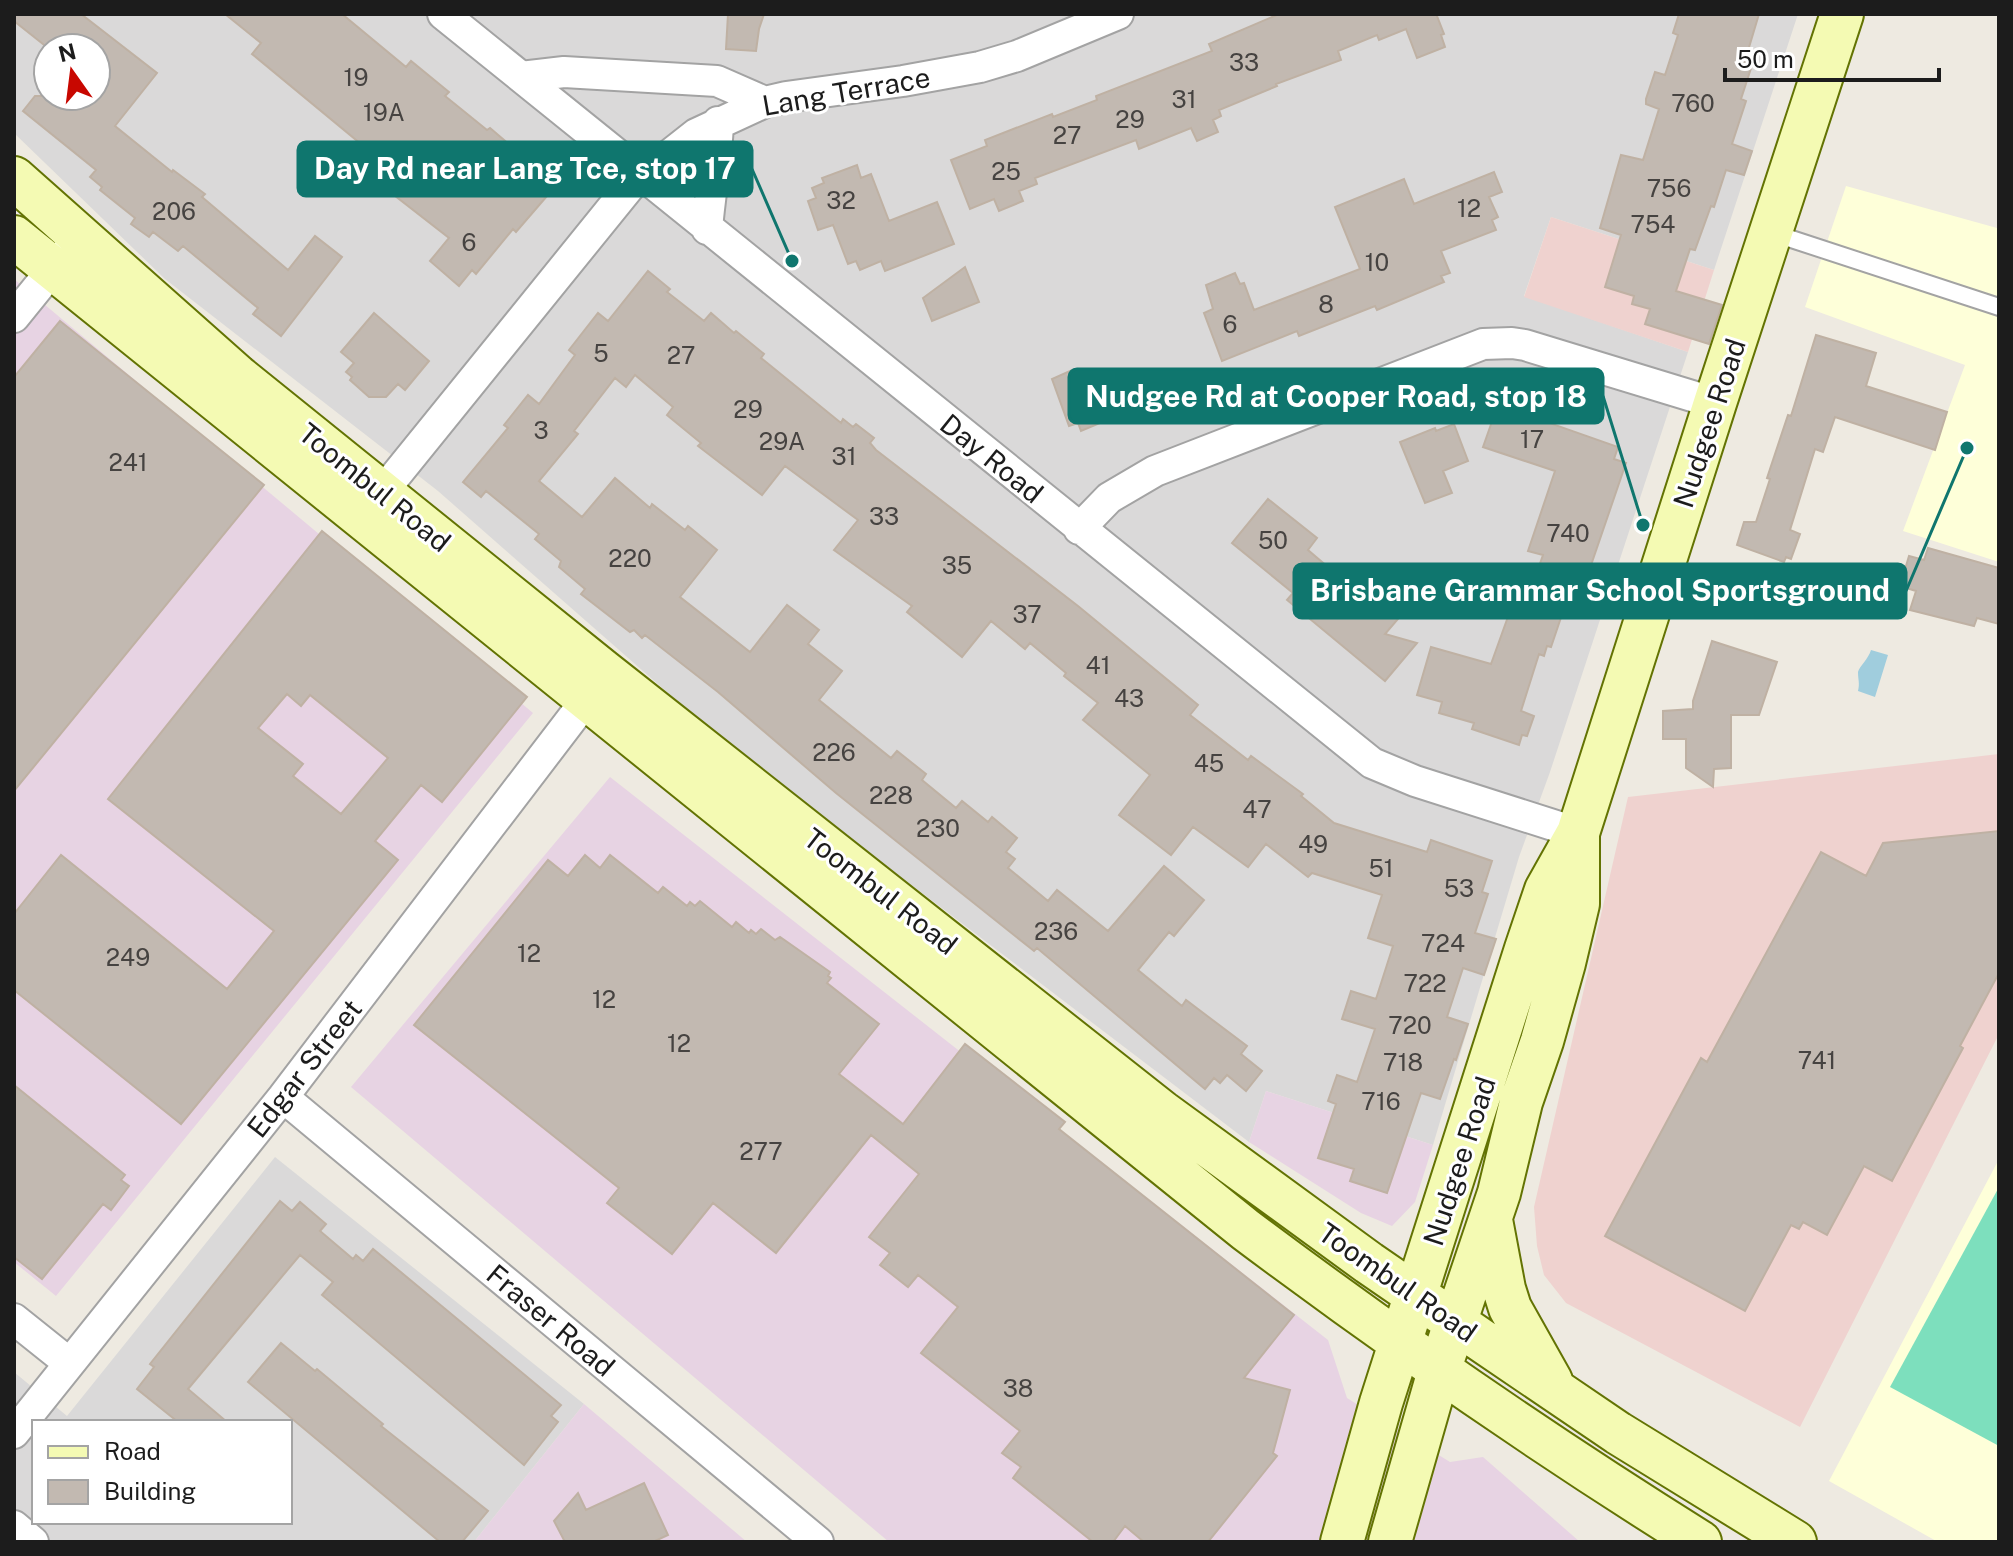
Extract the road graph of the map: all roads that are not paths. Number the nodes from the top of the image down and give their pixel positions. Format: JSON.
{"nodes":[{"id":1,"x":443,"y":14,"type":"edge"},
{"id":2,"x":1118,"y":14,"type":"edge"},
{"id":3,"x":1842,"y":14,"type":"edge"},
{"id":4,"x":521,"y":77,"type":"junction"},
{"id":5,"x":765,"y":102,"type":"junction"},
{"id":6,"x":718,"y":122,"type":"junction"},
{"id":7,"x":642,"y":175,"type":"junction"},
{"id":8,"x":14,"y":178,"type":"edge"},
{"id":9,"x":707,"y":229,"type":"junction"},
{"id":10,"x":1771,"y":232,"type":"junction"},
{"id":11,"x":14,"y":237,"type":"edge"},
{"id":12,"x":80,"y":238,"type":"junction"},
{"id":13,"x":53,"y":269,"type":"junction"},
{"id":14,"x":1999,"y":307,"type":"edge"},
{"id":15,"x":14,"y":317,"type":"edge"},
{"id":16,"x":1715,"y":403,"type":"junction"},
{"id":17,"x":372,"y":505,"type":"junction"},
{"id":18,"x":1079,"y":529,"type":"junction"},
{"id":19,"x":587,"y":699,"type":"junction"},
{"id":20,"x":1578,"y":833,"type":"junction"},
{"id":21,"x":283,"y":1097,"type":"junction"},
{"id":22,"x":1490,"y":1218,"type":"junction"},
{"id":23,"x":1415,"y":1295,"type":"junction"},
{"id":24,"x":14,"y":1319,"type":"edge"},
{"id":25,"x":1455,"y":1321,"type":"junction"},
{"id":26,"x":1399,"y":1344,"type":"junction"},
{"id":27,"x":69,"y":1363,"type":"junction"},
{"id":28,"x":1439,"y":1371,"type":"junction"},
{"id":29,"x":1556,"y":1389,"type":"junction"},
{"id":30,"x":14,"y":1433,"type":"edge"},
{"id":31,"x":14,"y":1526,"type":"edge"},
{"id":32,"x":33,"y":1542,"type":"edge"},
{"id":33,"x":818,"y":1542,"type":"edge"},
{"id":34,"x":1342,"y":1542,"type":"edge"},
{"id":35,"x":1390,"y":1542,"type":"edge"},
{"id":36,"x":1700,"y":1542,"type":"edge"},
{"id":37,"x":1795,"y":1542,"type":"edge"}],
"edges":[{"from":1,"to":4,"type":"street","name":"Day Road"},
{"from":2,"to":5,"type":"street","name":"Lang Terrace"},
{"from":3,"to":10,"type":"main road","name":"Nudgee Road"},
{"from":4,"to":5,"type":"street"},
{"from":4,"to":7,"type":"street","name":"Day Road"},
{"from":5,"to":6,"type":"street","name":"Lang Terrace"},
{"from":6,"to":7,"type":"street","name":"Lang Terrace"},
{"from":6,"to":9,"type":"street"},
{"from":7,"to":9,"type":"street","name":"Day Road"},
{"from":7,"to":17,"type":"street","name":"Lang Terrace"},
{"from":8,"to":12,"type":"main road","name":"Toombul Road"},
{"from":9,"to":18,"type":"street","name":"Day Road"},
{"from":10,"to":14,"type":"lane"},
{"from":10,"to":16,"type":"main road","name":"Nudgee Road"},
{"from":11,"to":13,"type":"main road","name":"Toombul Road"},
{"from":12,"to":13,"type":"street"},
{"from":12,"to":17,"type":"main road","name":"Toombul Road"},
{"from":13,"to":15,"type":"street"},
{"from":13,"to":17,"type":"main road","name":"Toombul Road"},
{"from":16,"to":18,"type":"street"},
{"from":16,"to":20,"type":"main road","name":"Nudgee Road"},
{"from":17,"to":19,"type":"main road","name":"Toombul Road"},
{"from":17,"to":23,"type":"main road","name":"Toombul Road"},
{"from":18,"to":20,"type":"street","name":"Day Road"},
{"from":19,"to":21,"type":"street","name":"Edgar Street"},
{"from":19,"to":26,"type":"main road","name":"Toombul Road"},
{"from":20,"to":22,"type":"main road","name":"Nudgee Road"},
{"from":20,"to":23,"type":"main road","name":"Nudgee Road"},
{"from":21,"to":27,"type":"street","name":"Edgar Street"},
{"from":21,"to":33,"type":"street","name":"Fraser Road"},
{"from":22,"to":25,"type":"main road","name":"Nudgee Road"},
{"from":22,"to":29,"type":"main road"},
{"from":23,"to":25,"type":"main road","name":"Toombul Road"},
{"from":23,"to":26,"type":"main road","name":"Nudgee Road"},
{"from":24,"to":27,"type":"street"},
{"from":25,"to":28,"type":"main road","name":"Nudgee Road"},
{"from":25,"to":29,"type":"main road","name":"Toombul Road"},
{"from":26,"to":28,"type":"main road","name":"Toombul Road"},
{"from":26,"to":34,"type":"main road","name":"Nudgee Road"},
{"from":27,"to":30,"type":"street","name":"Edgar Street"},
{"from":28,"to":35,"type":"main road","name":"Nudgee Road"},
{"from":28,"to":36,"type":"main road","name":"Toombul Road"},
{"from":29,"to":37,"type":"main road","name":"Toombul Road"},
{"from":31,"to":32,"type":"street"}]}
